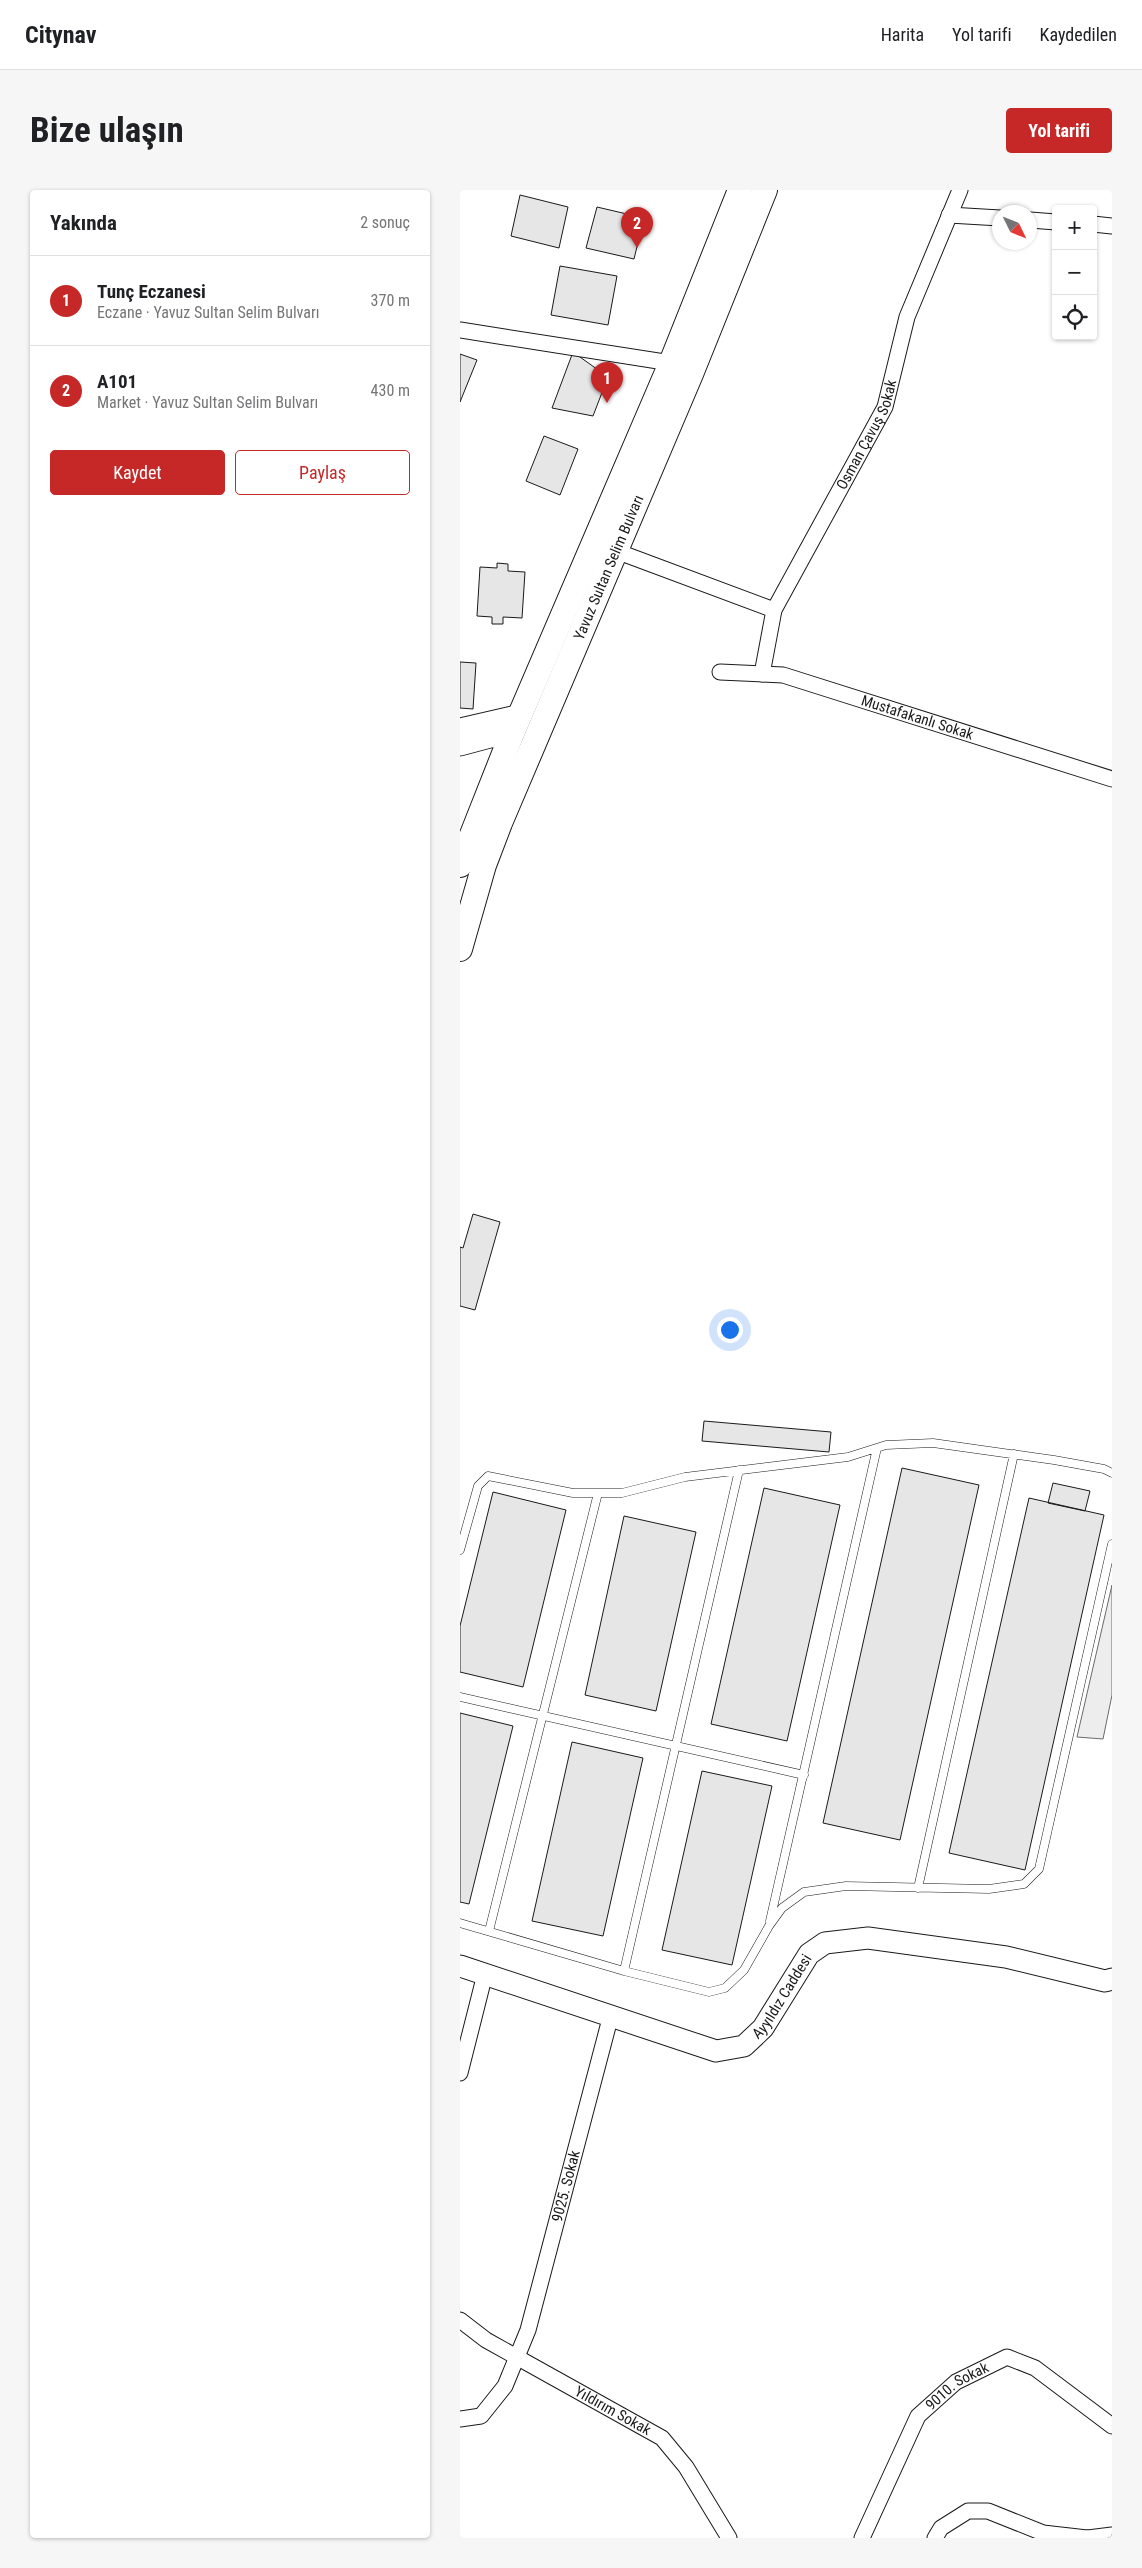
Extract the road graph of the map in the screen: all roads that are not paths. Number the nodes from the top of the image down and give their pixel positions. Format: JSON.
{"nodes":[{"id":1,"x":740,"y":190,"type":"edge"},
{"id":2,"x":765,"y":190,"type":"edge"},
{"id":3,"x":960,"y":190,"type":"edge"},
{"id":4,"x":950,"y":215,"type":"junction"},
{"id":5,"x":992,"y":218,"type":"edge"},
{"id":6,"x":1037,"y":221,"type":"edge"},
{"id":7,"x":1052,"y":222,"type":"edge"},
{"id":8,"x":1097,"y":224,"type":"edge"},
{"id":9,"x":1112,"y":226,"type":"edge"},
{"id":10,"x":460,"y":330,"type":"edge"},
{"id":11,"x":671,"y":363,"type":"junction"},
{"id":12,"x":616,"y":551,"type":"junction"},
{"id":13,"x":774,"y":610,"type":"junction"},
{"id":14,"x":720,"y":672,"type":"dead end"},
{"id":15,"x":762,"y":674,"type":"junction"},
{"id":16,"x":516,"y":726,"type":"junction"},
{"id":17,"x":460,"y":728,"type":"edge"},
{"id":18,"x":460,"y":745,"type":"edge"},
{"id":19,"x":1112,"y":779,"type":"edge"},
{"id":20,"x":460,"y":865,"type":"edge"},
{"id":21,"x":460,"y":949,"type":"edge"},
{"id":22,"x":878,"y":1448,"type":"junction"},
{"id":23,"x":1014,"y":1454,"type":"junction"},
{"id":24,"x":739,"y":1470,"type":"junction"},
{"id":25,"x":1112,"y":1473,"type":"edge"},
{"id":26,"x":598,"y":1493,"type":"junction"},
{"id":27,"x":1112,"y":1544,"type":"edge"},
{"id":28,"x":460,"y":1550,"type":"edge"},
{"id":29,"x":460,"y":1697,"type":"edge"},
{"id":30,"x":542,"y":1715,"type":"junction"},
{"id":31,"x":674,"y":1746,"type":"junction"},
{"id":32,"x":804,"y":1775,"type":"junction"},
{"id":33,"x":918,"y":1888,"type":"junction"},
{"id":34,"x":460,"y":1923,"type":"edge"},
{"id":35,"x":768,"y":1926,"type":"junction"},
{"id":36,"x":489,"y":1931,"type":"junction"},
{"id":37,"x":460,"y":1966,"type":"edge"},
{"id":38,"x":624,"y":1971,"type":"junction"},
{"id":39,"x":485,"y":1974,"type":"junction"},
{"id":40,"x":1112,"y":1979,"type":"edge"},
{"id":41,"x":610,"y":2016,"type":"junction"},
{"id":42,"x":460,"y":2072,"type":"edge"},
{"id":43,"x":460,"y":2320,"type":"edge"},
{"id":44,"x":517,"y":2357,"type":"junction"},
{"id":45,"x":460,"y":2419,"type":"edge"},
{"id":46,"x":1112,"y":2426,"type":"edge"},
{"id":47,"x":1112,"y":2535,"type":"edge"},
{"id":48,"x":729,"y":2538,"type":"edge"},
{"id":49,"x":862,"y":2538,"type":"edge"},
{"id":50,"x":934,"y":2538,"type":"edge"},
{"id":51,"x":1088,"y":2538,"type":"edge"}],
"edges":[{"from":1,"to":11,"type":"main road","name":"Yavuz Sultan Selim Bulvarı"},
{"from":2,"to":12,"type":"main road","name":"Yavuz Sultan Selim Bulvarı"},
{"from":3,"to":4,"type":"street","name":"Osman Çavuş Sokak"},
{"from":4,"to":5,"type":"street"},
{"from":4,"to":13,"type":"street","name":"Osman Çavuş Sokak"},
{"from":6,"to":7,"type":"street"},
{"from":8,"to":9,"type":"street"},
{"from":10,"to":11,"type":"street"},
{"from":11,"to":16,"type":"main road","name":"Yavuz Sultan Selim Bulvarı"},
{"from":12,"to":13,"type":"street"},
{"from":12,"to":21,"type":"main road","name":"Yavuz Sultan Selim Bulvarı"},
{"from":13,"to":15,"type":"street","name":"Osman Çavuş Sokak"},
{"from":14,"to":15,"type":"street","name":"Mustafakanlı Sokak"},
{"from":15,"to":19,"type":"street","name":"Mustafakanlı Sokak"},
{"from":16,"to":17,"type":"street"},
{"from":16,"to":18,"type":"street"},
{"from":16,"to":20,"type":"main road","name":"Yavuz Sultan Selim Bulvarı"},
{"from":22,"to":23,"type":"lane"},
{"from":22,"to":24,"type":"lane"},
{"from":22,"to":32,"type":"lane"},
{"from":23,"to":25,"type":"lane"},
{"from":23,"to":33,"type":"lane"},
{"from":24,"to":26,"type":"lane"},
{"from":24,"to":31,"type":"lane"},
{"from":26,"to":28,"type":"lane"},
{"from":26,"to":30,"type":"lane"},
{"from":27,"to":33,"type":"lane"},
{"from":29,"to":30,"type":"lane"},
{"from":30,"to":31,"type":"lane"},
{"from":30,"to":36,"type":"lane"},
{"from":31,"to":32,"type":"lane"},
{"from":31,"to":38,"type":"lane"},
{"from":32,"to":35,"type":"lane"},
{"from":33,"to":35,"type":"lane"},
{"from":34,"to":36,"type":"lane"},
{"from":35,"to":38,"type":"lane"},
{"from":36,"to":38,"type":"lane"},
{"from":37,"to":39,"type":"street","name":"Ayyıldız Caddesi"},
{"from":39,"to":41,"type":"street","name":"Ayyıldız Caddesi"},
{"from":39,"to":42,"type":"street"},
{"from":40,"to":41,"type":"street","name":"Ayyıldız Caddesi"},
{"from":41,"to":44,"type":"street","name":"9025. Sokak"},
{"from":43,"to":44,"type":"street","name":"Yıldırım Sokak"},
{"from":44,"to":45,"type":"street","name":"9025. Sokak"},
{"from":44,"to":48,"type":"street","name":"Yıldırım Sokak"},
{"from":46,"to":49,"type":"street","name":"9010. Sokak"},
{"from":47,"to":51,"type":"street"},
{"from":50,"to":51,"type":"street"}]}
